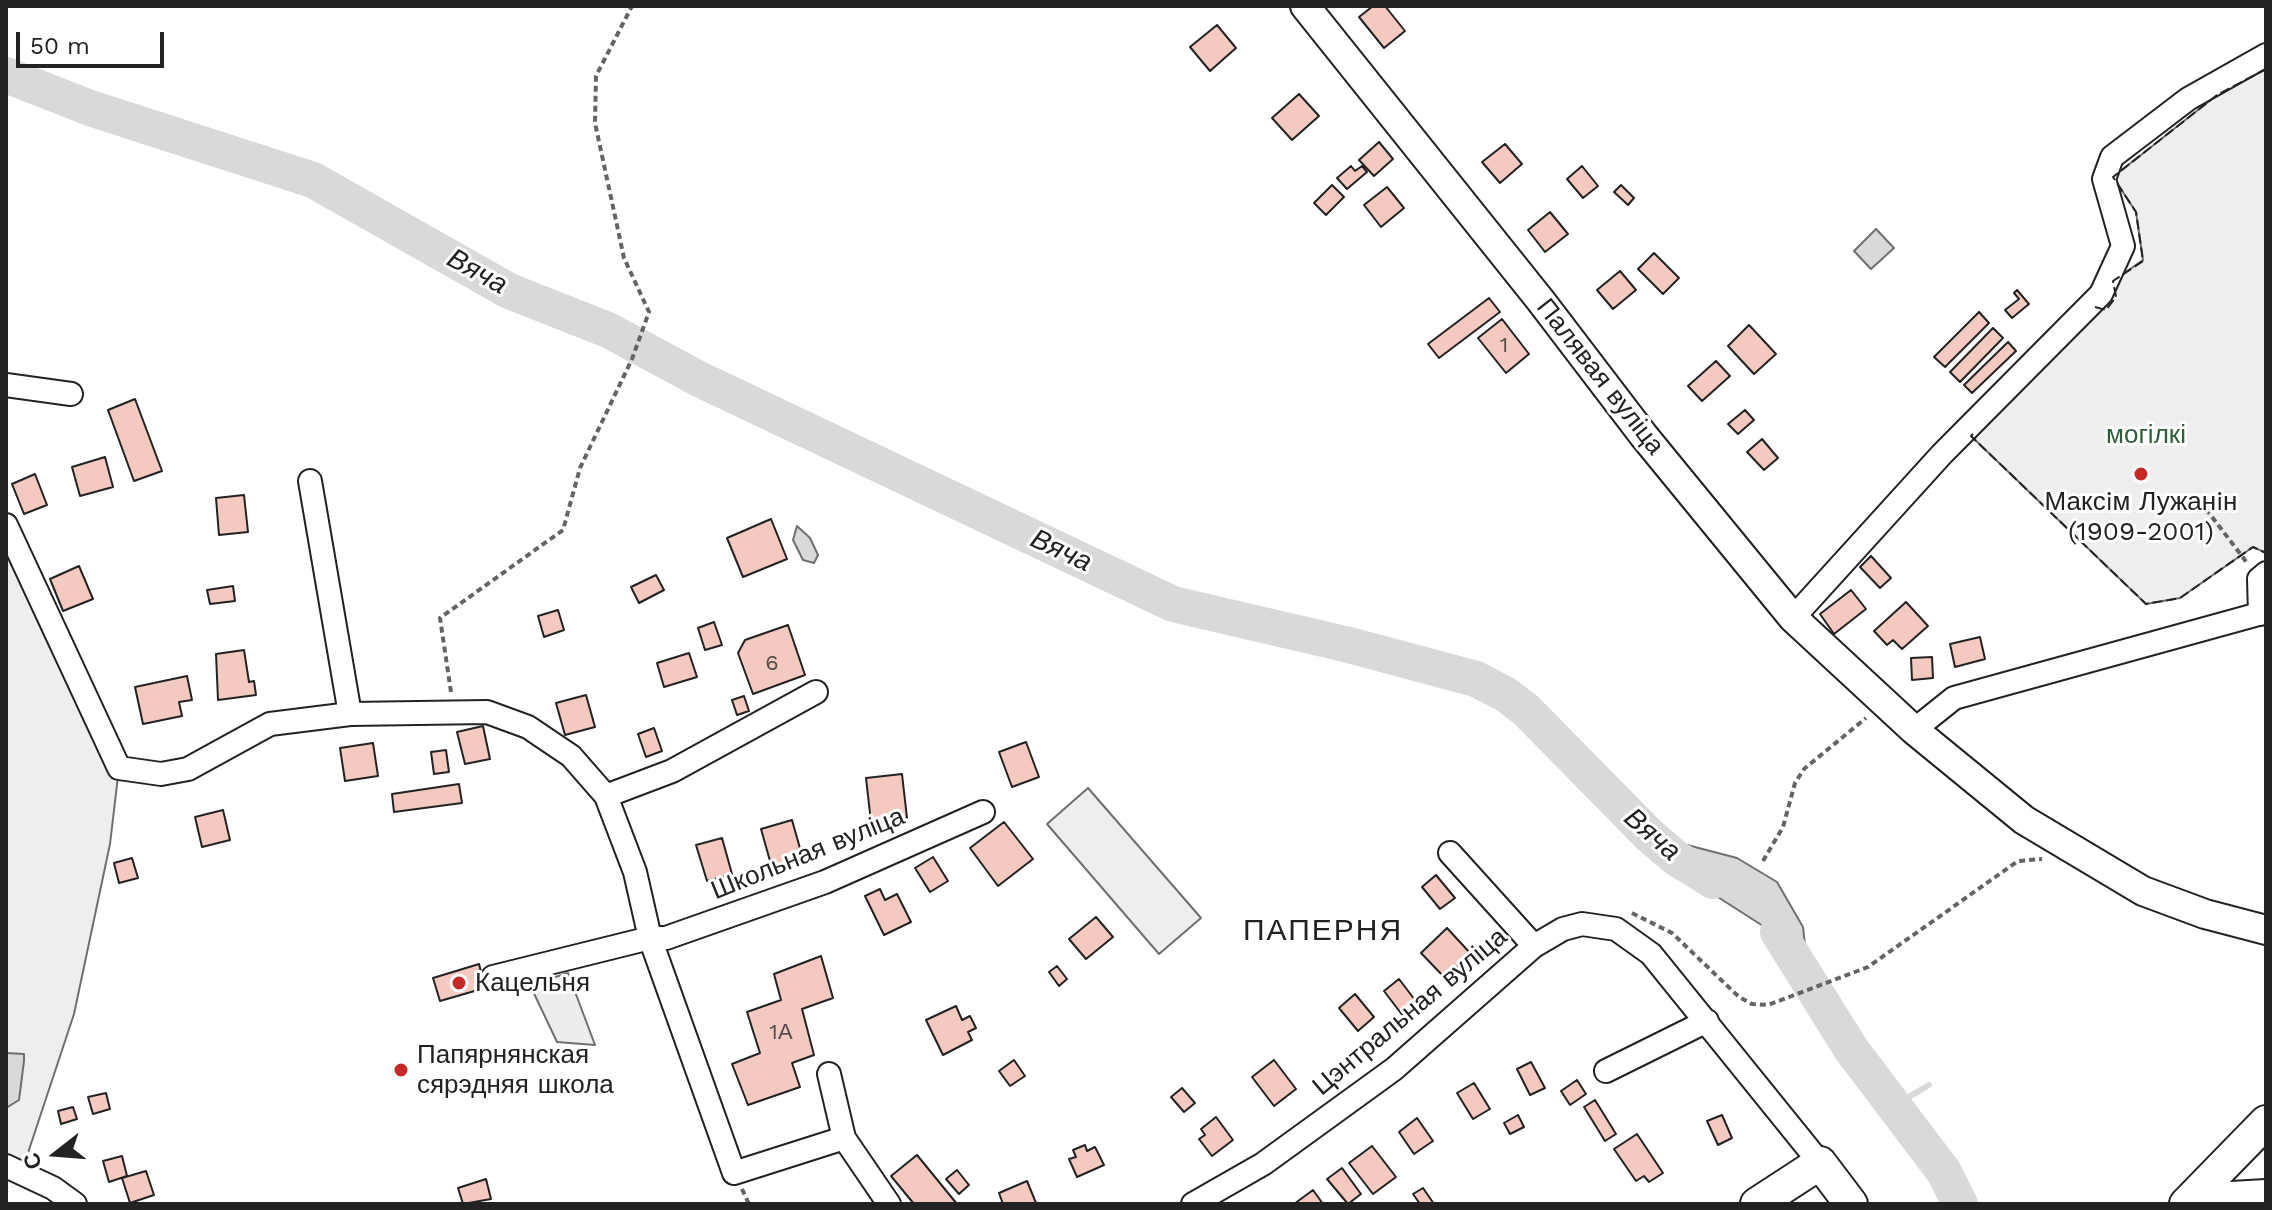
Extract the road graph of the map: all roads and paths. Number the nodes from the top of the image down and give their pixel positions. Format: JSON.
{"nodes":[{"id":1,"x":632,"y":6,"type":"edge"},
{"id":2,"x":1305,"y":6,"type":"edge"},
{"id":3,"x":2266,"y":55,"type":"edge"},
{"id":4,"x":6,"y":385,"type":"edge"},
{"id":5,"x":71,"y":394,"type":"dead end"},
{"id":6,"x":310,"y":481,"type":"dead end"},
{"id":7,"x":2206,"y":509,"type":"dead end"},
{"id":8,"x":6,"y":525,"type":"edge"},
{"id":9,"x":2263,"y":576,"type":"edge"},
{"id":10,"x":2263,"y":613,"type":"edge"},
{"id":11,"x":1793,"y":618,"type":"junction"},
{"id":12,"x":816,"y":692,"type":"dead end"},
{"id":13,"x":1879,"y":696,"type":"junction"},
{"id":14,"x":454,"y":713,"type":"junction"},
{"id":15,"x":350,"y":714,"type":"junction"},
{"id":16,"x":1914,"y":730,"type":"junction"},
{"id":17,"x":606,"y":796,"type":"junction"},
{"id":18,"x":983,"y":812,"type":"dead end"},
{"id":19,"x":1450,"y":853,"type":"dead end"},
{"id":20,"x":1763,"y":861,"type":"dead end"},
{"id":21,"x":2053,"y":861,"type":"dead end"},
{"id":22,"x":2266,"y":930,"type":"edge"},
{"id":23,"x":650,"y":938,"type":"junction"},
{"id":24,"x":1534,"y":946,"type":"junction"},
{"id":25,"x":493,"y":977,"type":"dead end"},
{"id":26,"x":1785,"y":1000,"type":"dead end"},
{"id":27,"x":1707,"y":1021,"type":"junction"},
{"id":28,"x":1606,"y":1071,"type":"dead end"},
{"id":29,"x":829,"y":1074,"type":"dead end"},
{"id":30,"x":2261,"y":1137,"type":"edge"},
{"id":31,"x":844,"y":1138,"type":"junction"},
{"id":32,"x":1820,"y":1163,"type":"junction"},
{"id":33,"x":6,"y":1166,"type":"edge"},
{"id":34,"x":2266,"y":1196,"type":"edge"},
{"id":35,"x":75,"y":1204,"type":"edge"},
{"id":36,"x":889,"y":1204,"type":"edge"},
{"id":37,"x":1193,"y":1204,"type":"edge"},
{"id":38,"x":1757,"y":1204,"type":"edge"},
{"id":39,"x":1791,"y":1204,"type":"edge"},
{"id":40,"x":1851,"y":1204,"type":"edge"},
{"id":41,"x":2186,"y":1204,"type":"edge"},
{"id":42,"x":2204,"y":1204,"type":"edge"}],
"edges":[{"from":1,"to":14,"type":"path"},
{"from":2,"to":11,"type":"main road","name":"Палявая вуліца"},
{"from":3,"to":11,"type":"street"},
{"from":4,"to":5,"type":"street"},
{"from":6,"to":15,"type":"street"},
{"from":7,"to":9,"type":"path"},
{"from":8,"to":15,"type":"street"},
{"from":9,"to":10,"type":"street"},
{"from":10,"to":16,"type":"street"},
{"from":11,"to":13,"type":"main road","name":"Палявая вуліца"},
{"from":12,"to":17,"type":"street"},
{"from":13,"to":16,"type":"main road","name":"Палявая вуліца"},
{"from":13,"to":20,"type":"path"},
{"from":14,"to":15,"type":"street"},
{"from":14,"to":17,"type":"street"},
{"from":16,"to":22,"type":"main road","name":"Палявая вуліца"},
{"from":17,"to":23,"type":"street"},
{"from":18,"to":23,"type":"street","name":"Школьная вуліца"},
{"from":19,"to":24,"type":"street"},
{"from":21,"to":26,"type":"path"},
{"from":23,"to":25,"type":"street","name":"Школьная вуліца"},
{"from":23,"to":31,"type":"street"},
{"from":24,"to":27,"type":"street","name":"Цэнтральная вуліца"},
{"from":24,"to":37,"type":"street","name":"Цэнтральная вуліца"},
{"from":27,"to":28,"type":"street"},
{"from":27,"to":32,"type":"street"},
{"from":29,"to":31,"type":"street"},
{"from":30,"to":41,"type":"highway"},
{"from":31,"to":36,"type":"street"},
{"from":32,"to":38,"type":"highway"},
{"from":32,"to":39,"type":"highway"},
{"from":32,"to":40,"type":"highway"},
{"from":33,"to":35,"type":"street"},
{"from":34,"to":42,"type":"highway"}]}
